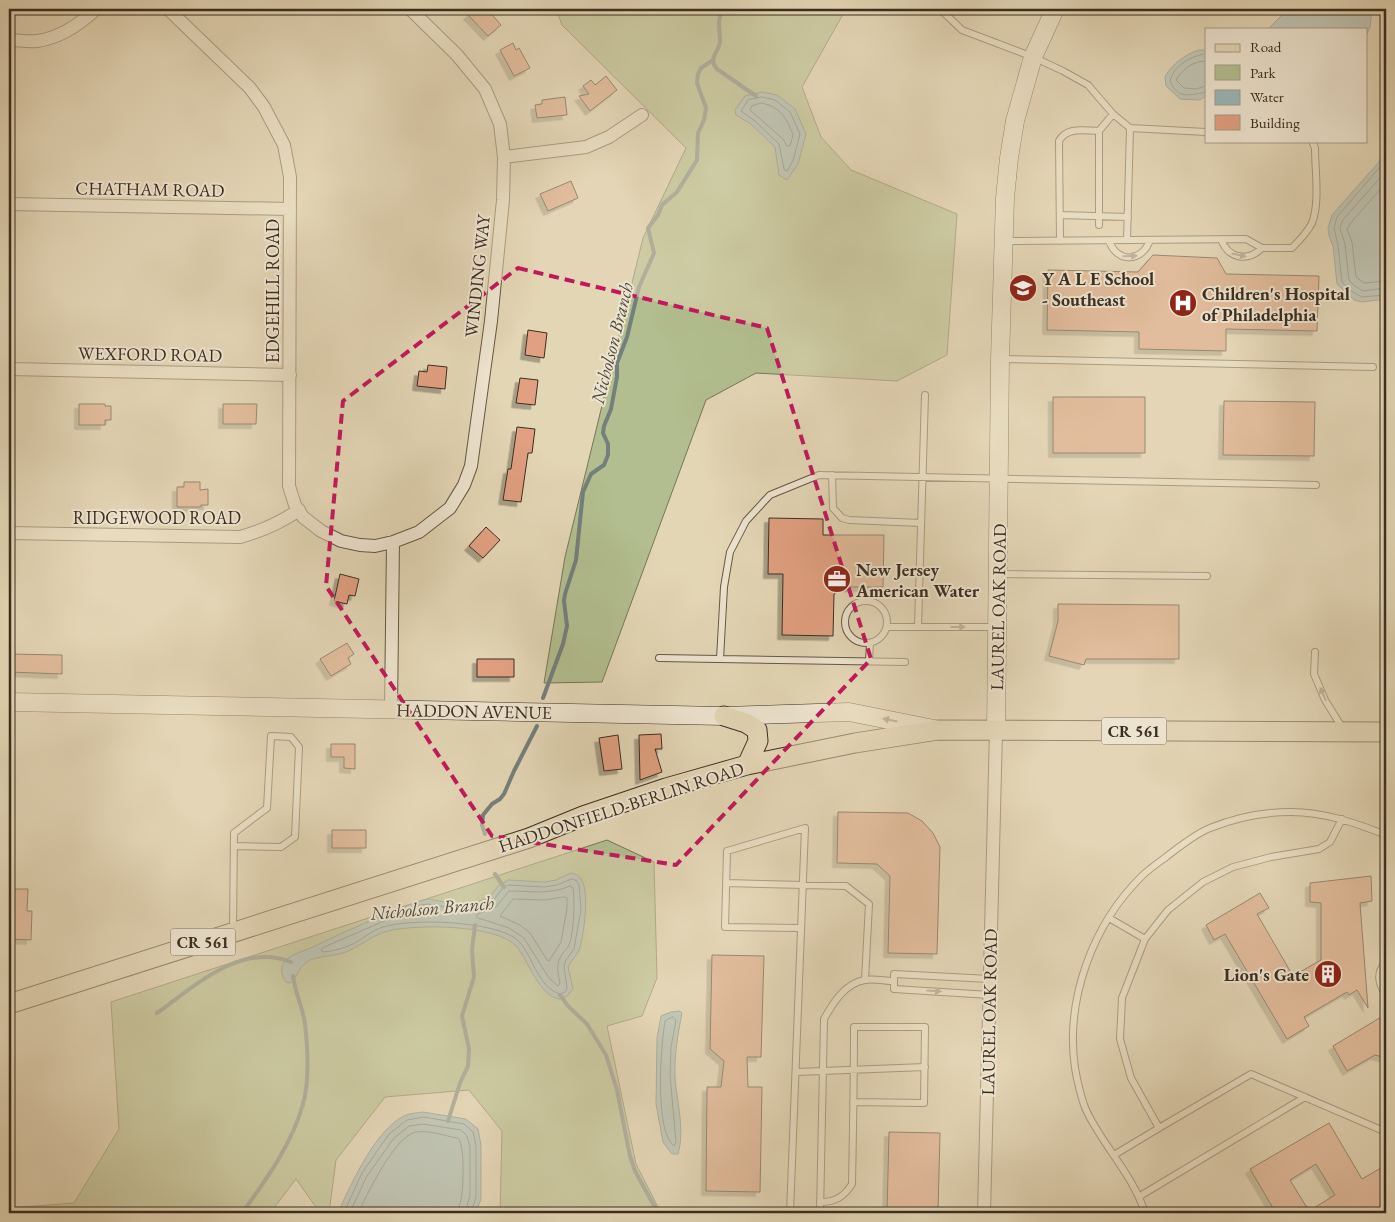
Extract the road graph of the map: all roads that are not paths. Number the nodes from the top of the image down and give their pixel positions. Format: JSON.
{"nodes":[{"id":1,"x":96,"y":9,"type":"edge"},
{"id":2,"x":168,"y":9,"type":"edge"},
{"id":3,"x":410,"y":9,"type":"edge"},
{"id":4,"x":940,"y":9,"type":"edge"},
{"id":5,"x":1055,"y":9,"type":"edge"},
{"id":6,"x":9,"y":40,"type":"edge"},
{"id":7,"x":1033,"y":57,"type":"junction"},
{"id":8,"x":1113,"y":114,"type":"junction"},
{"id":9,"x":642,"y":115,"type":"dead end"},
{"id":10,"x":1130,"y":128,"type":"junction"},
{"id":11,"x":1099,"y":131,"type":"junction"},
{"id":12,"x":1205,"y":132,"type":"edge"},
{"id":13,"x":1312,"y":142,"type":"edge"},
{"id":14,"x":504,"y":158,"type":"junction"},
{"id":15,"x":9,"y":204,"type":"edge"},
{"id":16,"x":290,"y":209,"type":"junction"},
{"id":17,"x":1060,"y":215,"type":"junction"},
{"id":18,"x":1099,"y":216,"type":"junction"},
{"id":19,"x":1128,"y":217,"type":"junction"},
{"id":20,"x":1099,"y":225,"type":"dead end"},
{"id":21,"x":1221,"y":239,"type":"junction"},
{"id":22,"x":1127,"y":240,"type":"junction"},
{"id":23,"x":1150,"y":240,"type":"junction"},
{"id":24,"x":1004,"y":241,"type":"junction"},
{"id":25,"x":1060,"y":241,"type":"junction"},
{"id":26,"x":1109,"y":241,"type":"junction"},
{"id":27,"x":1262,"y":248,"type":"junction"},
{"id":28,"x":1000,"y":359,"type":"junction"},
{"id":29,"x":1373,"y":367,"type":"dead end"},
{"id":30,"x":9,"y":369,"type":"edge"},
{"id":31,"x":290,"y":375,"type":"junction"},
{"id":32,"x":925,"y":395,"type":"dead end"},
{"id":33,"x":832,"y":475,"type":"junction"},
{"id":34,"x":922,"y":477,"type":"junction"},
{"id":35,"x":999,"y":478,"type":"junction"},
{"id":36,"x":1316,"y":485,"type":"dead end"},
{"id":37,"x":299,"y":510,"type":"junction"},
{"id":38,"x":921,"y":523,"type":"junction"},
{"id":39,"x":9,"y":532,"type":"edge"},
{"id":40,"x":393,"y":542,"type":"junction"},
{"id":41,"x":998,"y":574,"type":"junction"},
{"id":42,"x":1207,"y":576,"type":"dead end"},
{"id":43,"x":887,"y":627,"type":"junction"},
{"id":44,"x":918,"y":627,"type":"junction"},
{"id":45,"x":997,"y":627,"type":"junction"},
{"id":46,"x":870,"y":643,"type":"junction"},
{"id":47,"x":1315,"y":652,"type":"dead end"},
{"id":48,"x":659,"y":658,"type":"dead end"},
{"id":49,"x":720,"y":659,"type":"junction"},
{"id":50,"x":869,"y":661,"type":"junction"},
{"id":51,"x":905,"y":662,"type":"dead end"},
{"id":52,"x":9,"y":702,"type":"edge"},
{"id":53,"x":391,"y":709,"type":"junction"},
{"id":54,"x":724,"y":716,"type":"junction"},
{"id":55,"x":938,"y":730,"type":"junction"},
{"id":56,"x":996,"y":730,"type":"junction"},
{"id":57,"x":1345,"y":732,"type":"junction"},
{"id":58,"x":1386,"y":732,"type":"edge"},
{"id":59,"x":747,"y":765,"type":"junction"},
{"id":60,"x":1342,"y":819,"type":"junction"},
{"id":61,"x":1386,"y":835,"type":"edge"},
{"id":62,"x":234,"y":846,"type":"junction"},
{"id":63,"x":726,"y":883,"type":"junction"},
{"id":64,"x":802,"y":885,"type":"junction"},
{"id":65,"x":1109,"y":918,"type":"junction"},
{"id":66,"x":801,"y":928,"type":"junction"},
{"id":67,"x":233,"y":932,"type":"junction"},
{"id":68,"x":1145,"y":939,"type":"junction"},
{"id":69,"x":1386,"y":962,"type":"edge"},
{"id":70,"x":990,"y":979,"type":"junction"},
{"id":71,"x":865,"y":980,"type":"junction"},
{"id":72,"x":893,"y":981,"type":"junction"},
{"id":73,"x":1386,"y":994,"type":"edge"},
{"id":74,"x":990,"y":995,"type":"junction"},
{"id":75,"x":9,"y":1004,"type":"edge"},
{"id":76,"x":924,"y":1067,"type":"junction"},
{"id":77,"x":854,"y":1070,"type":"junction"},
{"id":78,"x":823,"y":1071,"type":"junction"},
{"id":79,"x":796,"y":1072,"type":"junction"},
{"id":80,"x":1305,"y":1097,"type":"junction"},
{"id":81,"x":853,"y":1102,"type":"junction"},
{"id":82,"x":1159,"y":1128,"type":"junction"},
{"id":83,"x":1386,"y":1132,"type":"edge"},
{"id":84,"x":1114,"y":1155,"type":"junction"},
{"id":85,"x":1140,"y":1196,"type":"junction"},
{"id":86,"x":820,"y":1202,"type":"junction"},
{"id":87,"x":790,"y":1213,"type":"edge"},
{"id":88,"x":820,"y":1213,"type":"edge"},
{"id":89,"x":984,"y":1213,"type":"edge"},
{"id":90,"x":1145,"y":1213,"type":"edge"}],
"edges":[{"from":1,"to":6,"type":"street"},
{"from":2,"to":16,"type":"street","name":"EDGEHILL ROAD"},
{"from":3,"to":14,"type":"street","name":"WINDING WAY"},
{"from":4,"to":7,"type":"lane"},
{"from":5,"to":7,"type":"street","name":"LAUREL OAK ROAD"},
{"from":7,"to":8,"type":"lane"},
{"from":7,"to":24,"type":"street","name":"LAUREL OAK ROAD"},
{"from":8,"to":10,"type":"lane"},
{"from":8,"to":11,"type":"lane"},
{"from":9,"to":14,"type":"street"},
{"from":10,"to":12,"type":"lane"},
{"from":10,"to":19,"type":"lane"},
{"from":11,"to":17,"type":"lane"},
{"from":11,"to":18,"type":"lane"},
{"from":13,"to":27,"type":"lane"},
{"from":14,"to":40,"type":"street","name":"WINDING WAY"},
{"from":15,"to":16,"type":"street","name":"CHATHAM ROAD"},
{"from":16,"to":31,"type":"street","name":"EDGEHILL ROAD"},
{"from":17,"to":18,"type":"lane"},
{"from":17,"to":25,"type":"lane"},
{"from":18,"to":19,"type":"lane"},
{"from":18,"to":20,"type":"lane"},
{"from":19,"to":22,"type":"lane"},
{"from":21,"to":23,"type":"lane"},
{"from":21,"to":27,"type":"lane"},
{"from":21,"to":27,"type":"lane","one_way":true},
{"from":22,"to":23,"type":"lane"},
{"from":22,"to":26,"type":"lane"},
{"from":26,"to":23,"type":"lane","one_way":true},
{"from":24,"to":25,"type":"lane"},
{"from":24,"to":28,"type":"street","name":"LAUREL OAK ROAD"},
{"from":25,"to":26,"type":"lane"},
{"from":28,"to":29,"type":"lane"},
{"from":28,"to":35,"type":"street","name":"LAUREL OAK ROAD"},
{"from":30,"to":31,"type":"street","name":"WEXFORD ROAD"},
{"from":31,"to":37,"type":"street","name":"EDGEHILL ROAD"},
{"from":32,"to":34,"type":"lane"},
{"from":33,"to":34,"type":"lane"},
{"from":33,"to":38,"type":"lane"},
{"from":33,"to":49,"type":"lane"},
{"from":34,"to":35,"type":"lane"},
{"from":34,"to":38,"type":"lane"},
{"from":35,"to":36,"type":"lane"},
{"from":35,"to":41,"type":"street","name":"LAUREL OAK ROAD"},
{"from":37,"to":39,"type":"street","name":"RIDGEWOOD ROAD"},
{"from":37,"to":40,"type":"street","name":"EDGEHILL ROAD"},
{"from":38,"to":44,"type":"lane"},
{"from":40,"to":53,"type":"street"},
{"from":41,"to":42,"type":"lane"},
{"from":41,"to":45,"type":"street","name":"LAUREL OAK ROAD"},
{"from":43,"to":44,"type":"lane"},
{"from":43,"to":46,"type":"lane"},
{"from":43,"to":46,"type":"lane"},
{"from":44,"to":45,"type":"lane","one_way":true},
{"from":45,"to":56,"type":"street","name":"LAUREL OAK ROAD"},
{"from":46,"to":50,"type":"lane"},
{"from":57,"to":47,"type":"lane","one_way":true},
{"from":48,"to":49,"type":"lane"},
{"from":49,"to":50,"type":"lane"},
{"from":50,"to":51,"type":"lane"},
{"from":52,"to":53,"type":"street","name":"HADDON AVENUE"},
{"from":53,"to":54,"type":"street","name":"HADDON AVENUE"},
{"from":55,"to":54,"type":"street","name":"HADDON AVENUE","one_way":true},
{"from":54,"to":59,"type":"main road"},
{"from":55,"to":56,"type":"main road","name":"HADDONFIELD-BERLIN ROAD","number":"CR 561"},
{"from":55,"to":59,"type":"main road","name":"HADDONFIELD-BERLIN ROAD","number":"CR 561"},
{"from":56,"to":57,"type":"main road","name":"HADDONFIELD-BERLIN ROAD","number":"CR 561"},
{"from":56,"to":70,"type":"street","name":"LAUREL OAK ROAD"},
{"from":57,"to":58,"type":"main road","name":"HADDONFIELD-BERLIN ROAD","number":"CR 561"},
{"from":59,"to":67,"type":"main road","name":"HADDONFIELD-BERLIN ROAD","number":"CR 561"},
{"from":60,"to":61,"type":"lane"},
{"from":60,"to":65,"type":"lane"},
{"from":60,"to":68,"type":"lane"},
{"from":62,"to":62,"type":"lane"},
{"from":62,"to":67,"type":"lane"},
{"from":63,"to":64,"type":"lane"},
{"from":63,"to":64,"type":"lane"},
{"from":63,"to":66,"type":"lane"},
{"from":64,"to":66,"type":"lane"},
{"from":64,"to":71,"type":"lane"},
{"from":65,"to":68,"type":"lane"},
{"from":65,"to":84,"type":"lane"},
{"from":66,"to":79,"type":"lane"},
{"from":67,"to":75,"type":"main road","number":"CR 561"},
{"from":68,"to":82,"type":"lane"},
{"from":69,"to":73,"type":"lane"},
{"from":70,"to":72,"type":"lane"},
{"from":70,"to":74,"type":"street","name":"LAUREL OAK ROAD"},
{"from":71,"to":72,"type":"lane"},
{"from":71,"to":78,"type":"lane"},
{"from":72,"to":74,"type":"lane","one_way":true},
{"from":74,"to":89,"type":"street","name":"LAUREL OAK ROAD"},
{"from":76,"to":77,"type":"lane"},
{"from":76,"to":77,"type":"lane"},
{"from":76,"to":81,"type":"lane"},
{"from":77,"to":78,"type":"lane"},
{"from":77,"to":81,"type":"lane"},
{"from":78,"to":79,"type":"lane"},
{"from":78,"to":86,"type":"lane"},
{"from":79,"to":87,"type":"lane"},
{"from":80,"to":82,"type":"lane"},
{"from":80,"to":83,"type":"lane"},
{"from":80,"to":85,"type":"lane"},
{"from":81,"to":86,"type":"lane"},
{"from":82,"to":84,"type":"lane"},
{"from":84,"to":85,"type":"lane"},
{"from":85,"to":90,"type":"lane"},
{"from":86,"to":88,"type":"lane"}]}
